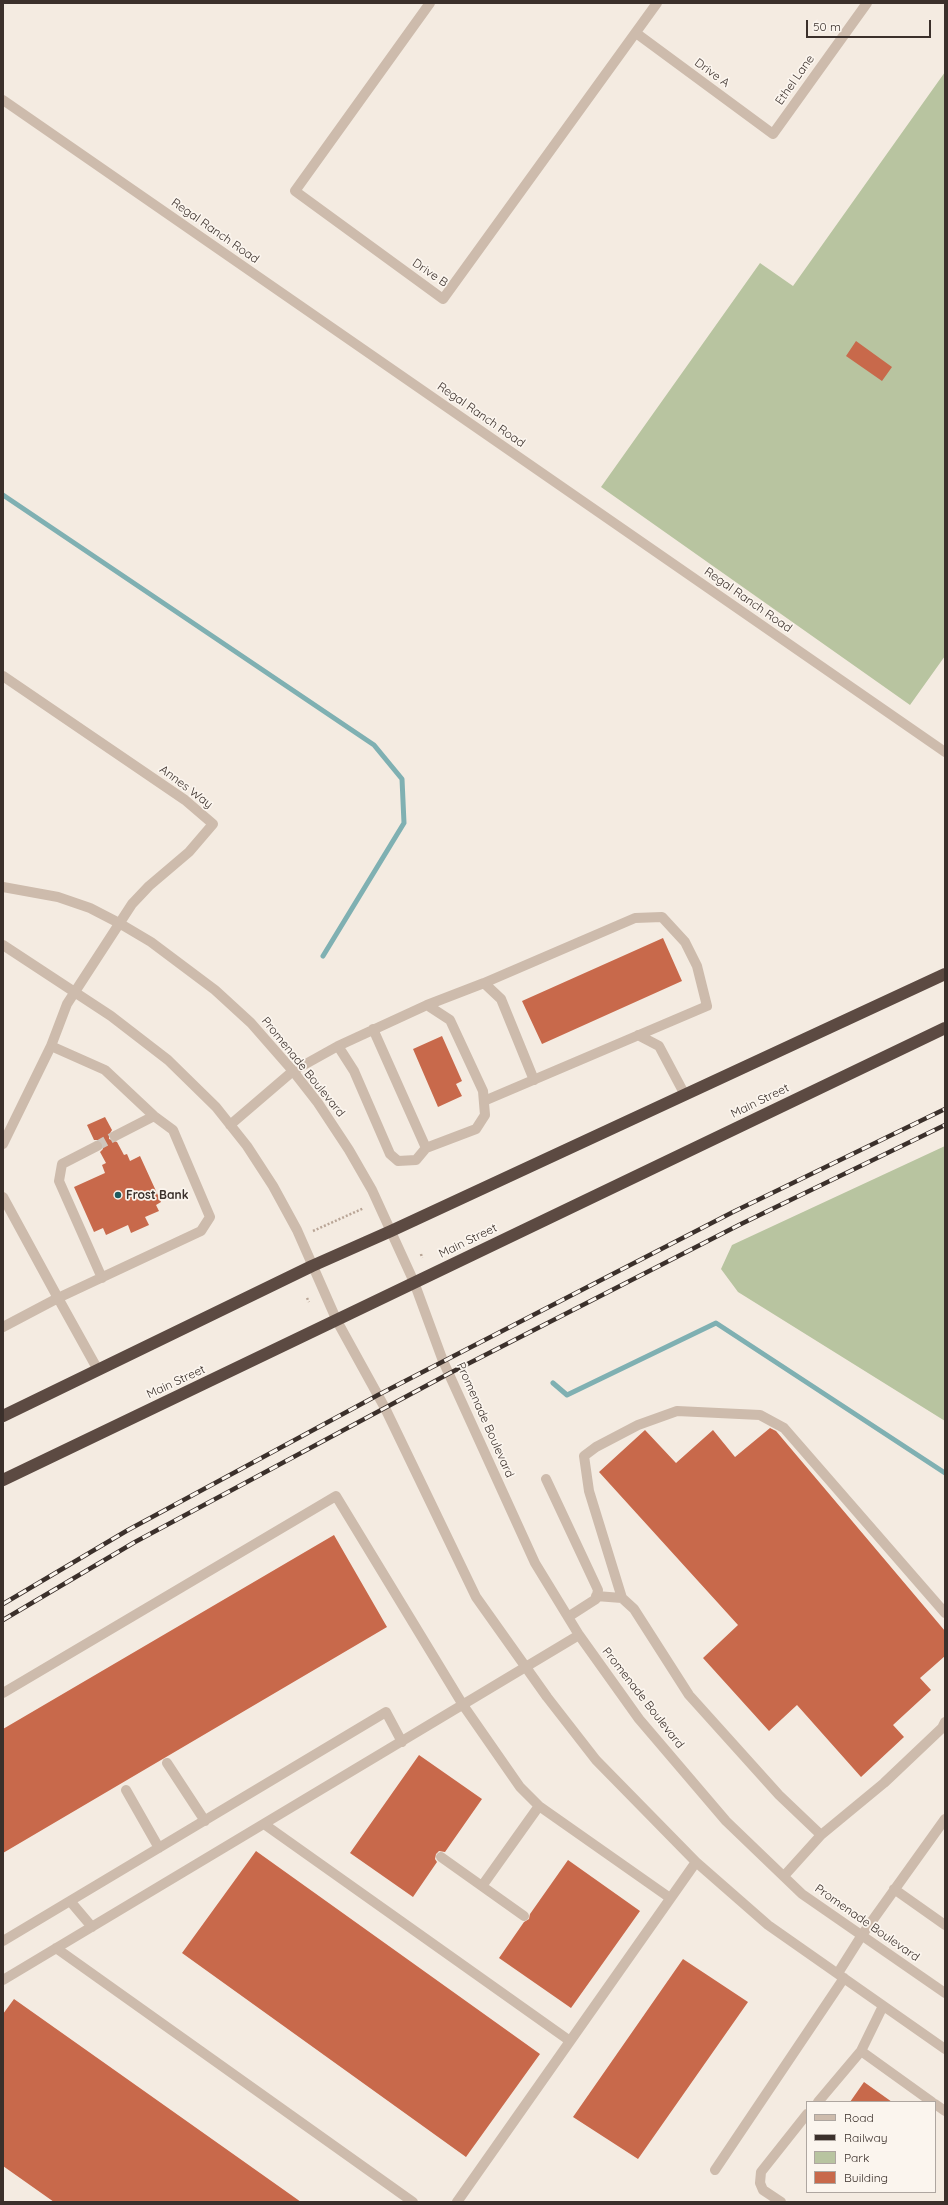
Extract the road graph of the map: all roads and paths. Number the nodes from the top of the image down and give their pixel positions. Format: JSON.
{"nodes":[{"id":1,"x":430,"y":3,"type":"edge"},
{"id":2,"x":657,"y":3,"type":"edge"},
{"id":3,"x":866,"y":3,"type":"edge"},
{"id":4,"x":636,"y":33,"type":"junction"},
{"id":5,"x":3,"y":100,"type":"edge"},
{"id":6,"x":773,"y":134,"type":"joint"},
{"id":7,"x":3,"y":676,"type":"edge"},
{"id":8,"x":945,"y":752,"type":"edge"},
{"id":9,"x":3,"y":887,"type":"edge"},
{"id":10,"x":119,"y":923,"type":"junction"},
{"id":11,"x":3,"y":945,"type":"edge"},
{"id":12,"x":945,"y":974,"type":"edge"},
{"id":13,"x":484,"y":983,"type":"junction"},
{"id":14,"x":76,"y":992,"type":"junction"},
{"id":15,"x":427,"y":1005,"type":"junction"},
{"id":16,"x":945,"y":1028,"type":"edge"},
{"id":17,"x":373,"y":1029,"type":"junction"},
{"id":18,"x":638,"y":1035,"type":"junction"},
{"id":19,"x":51,"y":1046,"type":"junction"},
{"id":20,"x":338,"y":1046,"type":"junction"},
{"id":21,"x":292,"y":1072,"type":"junction"},
{"id":22,"x":534,"y":1080,"type":"junction"},
{"id":23,"x":685,"y":1095,"type":"junction"},
{"id":24,"x":484,"y":1102,"type":"junction"},
{"id":25,"x":154,"y":1116,"type":"junction"},
{"id":26,"x":230,"y":1125,"type":"junction"},
{"id":27,"x":115,"y":1136,"type":"tunnel mouth"},
{"id":28,"x":3,"y":1144,"type":"edge"},
{"id":29,"x":97,"y":1146,"type":"tunnel mouth"},
{"id":30,"x":426,"y":1148,"type":"junction"},
{"id":31,"x":3,"y":1197,"type":"edge"},
{"id":32,"x":364,"y":1208,"type":"dead end"},
{"id":33,"x":313,"y":1231,"type":"dead end"},
{"id":34,"x":391,"y":1231,"type":"junction"},
{"id":35,"x":421,"y":1254,"type":"dead end"},
{"id":36,"x":422,"y":1258,"type":"dead end"},
{"id":37,"x":312,"y":1266,"type":"junction"},
{"id":38,"x":102,"y":1278,"type":"junction"},
{"id":39,"x":414,"y":1282,"type":"junction"},
{"id":40,"x":58,"y":1298,"type":"junction"},
{"id":41,"x":306,"y":1298,"type":"dead end"},
{"id":42,"x":309,"y":1302,"type":"dead end"},
{"id":43,"x":337,"y":1321,"type":"junction"},
{"id":44,"x":3,"y":1328,"type":"edge"},
{"id":45,"x":98,"y":1370,"type":"junction"},
{"id":46,"x":3,"y":1416,"type":"edge"},
{"id":47,"x":546,"y":1479,"type":"dead end"},
{"id":48,"x":3,"y":1480,"type":"edge"},
{"id":49,"x":596,"y":1596,"type":"junction"},
{"id":50,"x":622,"y":1598,"type":"junction"},
{"id":51,"x":945,"y":1613,"type":"edge"},
{"id":52,"x":568,"y":1616,"type":"junction"},
{"id":53,"x":579,"y":1635,"type":"junction"},
{"id":54,"x":526,"y":1668,"type":"junction"},
{"id":55,"x":3,"y":1693,"type":"edge"},
{"id":56,"x":463,"y":1706,"type":"junction"},
{"id":57,"x":945,"y":1722,"type":"edge"},
{"id":58,"x":402,"y":1742,"type":"junction"},
{"id":59,"x":167,"y":1763,"type":"dead end"},
{"id":60,"x":126,"y":1790,"type":"dead end"},
{"id":61,"x":539,"y":1806,"type":"junction"},
{"id":62,"x":945,"y":1819,"type":"edge"},
{"id":63,"x":205,"y":1821,"type":"junction"},
{"id":64,"x":264,"y":1824,"type":"junction"},
{"id":65,"x":821,"y":1835,"type":"junction"},
{"id":66,"x":159,"y":1848,"type":"junction"},
{"id":67,"x":441,"y":1857,"type":"dead end"},
{"id":68,"x":696,"y":1862,"type":"junction"},
{"id":69,"x":784,"y":1876,"type":"junction"},
{"id":70,"x":482,"y":1886,"type":"junction"},
{"id":71,"x":894,"y":1889,"type":"junction"},
{"id":72,"x":670,"y":1898,"type":"junction"},
{"id":73,"x":70,"y":1901,"type":"junction"},
{"id":74,"x":524,"y":1916,"type":"dead end"},
{"id":75,"x":945,"y":1925,"type":"edge"},
{"id":76,"x":92,"y":1927,"type":"junction"},
{"id":77,"x":862,"y":1935,"type":"junction"},
{"id":78,"x":3,"y":1941,"type":"edge"},
{"id":79,"x":56,"y":1948,"type":"junction"},
{"id":80,"x":841,"y":1976,"type":"junction"},
{"id":81,"x":3,"y":1980,"type":"edge"},
{"id":82,"x":945,"y":1993,"type":"edge"},
{"id":83,"x":884,"y":2006,"type":"junction"},
{"id":84,"x":570,"y":2042,"type":"junction"},
{"id":85,"x":945,"y":2049,"type":"edge"},
{"id":86,"x":861,"y":2051,"type":"junction"},
{"id":87,"x":819,"y":2101,"type":"edge"},
{"id":88,"x":931,"y":2101,"type":"edge"},
{"id":89,"x":936,"y":2105,"type":"edge"},
{"id":90,"x":945,"y":2111,"type":"edge"},
{"id":91,"x":806,"y":2115,"type":"edge"},
{"id":92,"x":714,"y":2170,"type":"dead end"},
{"id":93,"x":413,"y":2202,"type":"edge"},
{"id":94,"x":457,"y":2202,"type":"edge"},
{"id":95,"x":781,"y":2202,"type":"edge"}],
"edges":[{"from":1,"to":4,"type":"street","name":"Drive B"},
{"from":2,"to":4,"type":"street","name":"Drive B"},
{"from":3,"to":6,"type":"street","name":"Ethel Lane"},
{"from":4,"to":6,"type":"street","name":"Drive A"},
{"from":5,"to":8,"type":"street","name":"Regal Ranch Road"},
{"from":7,"to":10,"type":"street","name":"Annes Way"},
{"from":9,"to":10,"type":"street","name":"Promenade Boulevard"},
{"from":10,"to":14,"type":"street","name":"Annes Way"},
{"from":10,"to":21,"type":"street","name":"Promenade Boulevard"},
{"from":11,"to":14,"type":"street"},
{"from":12,"to":23,"type":"highway"},
{"from":13,"to":15,"type":"street"},
{"from":13,"to":18,"type":"street"},
{"from":13,"to":22,"type":"street"},
{"from":14,"to":19,"type":"street","name":"Annes Way"},
{"from":14,"to":26,"type":"street"},
{"from":15,"to":17,"type":"street"},
{"from":15,"to":24,"type":"street"},
{"from":16,"to":39,"type":"highway","name":"Main Street"},
{"from":17,"to":20,"type":"street"},
{"from":17,"to":30,"type":"street"},
{"from":18,"to":22,"type":"street"},
{"from":18,"to":23,"type":"street"},
{"from":19,"to":25,"type":"street"},
{"from":19,"to":28,"type":"street","name":"Annes Way"},
{"from":20,"to":21,"type":"street"},
{"from":20,"to":30,"type":"street"},
{"from":21,"to":26,"type":"street"},
{"from":21,"to":34,"type":"street","name":"Promenade Boulevard"},
{"from":22,"to":24,"type":"street"},
{"from":23,"to":34,"type":"highway"},
{"from":24,"to":30,"type":"street"},
{"from":25,"to":27,"type":"street"},
{"from":25,"to":38,"type":"street"},
{"from":26,"to":37,"type":"street"},
{"from":29,"to":38,"type":"street"},
{"from":31,"to":40,"type":"street"},
{"from":32,"to":33,"type":"path"},
{"from":34,"to":37,"type":"highway"},
{"from":34,"to":39,"type":"street","name":"Promenade Boulevard"},
{"from":35,"to":36,"type":"path"},
{"from":37,"to":43,"type":"street"},
{"from":37,"to":45,"type":"highway"},
{"from":38,"to":40,"type":"street"},
{"from":39,"to":43,"type":"highway","name":"Main Street"},
{"from":39,"to":52,"type":"street","name":"Promenade Boulevard"},
{"from":40,"to":44,"type":"street"},
{"from":40,"to":45,"type":"street"},
{"from":41,"to":42,"type":"path"},
{"from":43,"to":48,"type":"highway","name":"Main Street"},
{"from":43,"to":54,"type":"street"},
{"from":45,"to":46,"type":"highway"},
{"from":47,"to":49,"type":"street"},
{"from":49,"to":50,"type":"street"},
{"from":49,"to":52,"type":"street"},
{"from":50,"to":51,"type":"street"},
{"from":50,"to":65,"type":"street"},
{"from":52,"to":53,"type":"street","name":"Promenade Boulevard"},
{"from":53,"to":54,"type":"street"},
{"from":53,"to":69,"type":"street","name":"Promenade Boulevard"},
{"from":54,"to":56,"type":"street"},
{"from":54,"to":68,"type":"street"},
{"from":55,"to":56,"type":"street"},
{"from":56,"to":58,"type":"street"},
{"from":56,"to":61,"type":"street"},
{"from":57,"to":65,"type":"street"},
{"from":58,"to":63,"type":"street"},
{"from":58,"to":64,"type":"street"},
{"from":59,"to":63,"type":"street"},
{"from":60,"to":66,"type":"street"},
{"from":61,"to":70,"type":"street"},
{"from":61,"to":72,"type":"street"},
{"from":62,"to":71,"type":"street"},
{"from":63,"to":66,"type":"street"},
{"from":64,"to":76,"type":"street"},
{"from":64,"to":84,"type":"street"},
{"from":65,"to":69,"type":"street"},
{"from":66,"to":73,"type":"street"},
{"from":67,"to":70,"type":"street"},
{"from":68,"to":72,"type":"street"},
{"from":68,"to":80,"type":"street"},
{"from":69,"to":77,"type":"street","name":"Promenade Boulevard"},
{"from":70,"to":74,"type":"street"},
{"from":71,"to":75,"type":"street"},
{"from":71,"to":77,"type":"street"},
{"from":72,"to":84,"type":"street"},
{"from":73,"to":76,"type":"street"},
{"from":73,"to":78,"type":"street"},
{"from":76,"to":79,"type":"street"},
{"from":77,"to":80,"type":"street"},
{"from":77,"to":82,"type":"street","name":"Promenade Boulevard"},
{"from":79,"to":81,"type":"street"},
{"from":79,"to":93,"type":"street"},
{"from":80,"to":83,"type":"street"},
{"from":80,"to":92,"type":"street"},
{"from":83,"to":85,"type":"street"},
{"from":83,"to":86,"type":"street"},
{"from":84,"to":94,"type":"street"},
{"from":86,"to":87,"type":"street"},
{"from":86,"to":88,"type":"street"},
{"from":89,"to":90,"type":"street"},
{"from":91,"to":95,"type":"street"}]}
